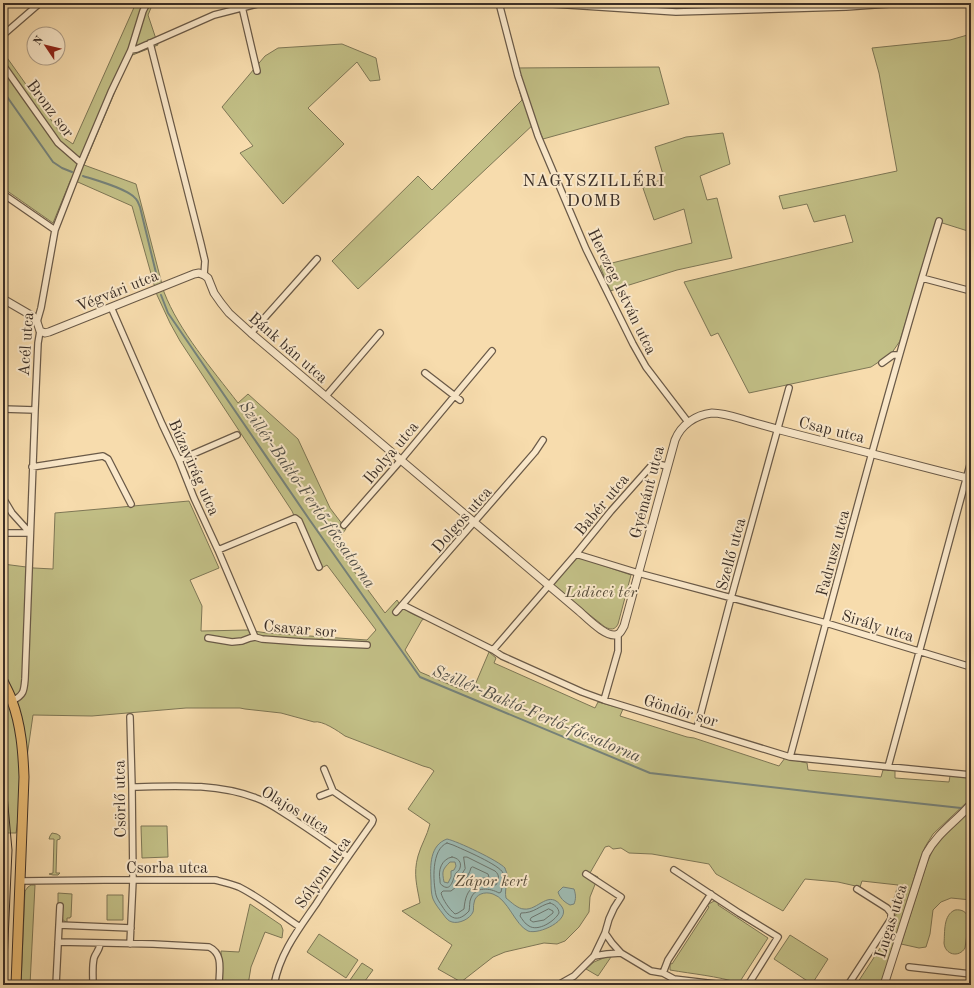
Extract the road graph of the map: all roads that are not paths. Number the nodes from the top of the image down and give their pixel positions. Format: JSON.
{"nodes":[{"id":1,"x":40,"y":3,"type":"edge"},
{"id":2,"x":144,"y":3,"type":"edge"},
{"id":3,"x":147,"y":3,"type":"edge"},
{"id":4,"x":261,"y":3,"type":"edge"},
{"id":5,"x":499,"y":3,"type":"edge"},
{"id":6,"x":538,"y":3,"type":"edge"},
{"id":7,"x":903,"y":3,"type":"edge"},
{"id":8,"x":580,"y":4,"type":"edge"},
{"id":9,"x":761,"y":6,"type":"edge"},
{"id":10,"x":242,"y":7,"type":"junction"},
{"id":11,"x":143,"y":12,"type":"junction"},
{"id":12,"x":3,"y":35,"type":"edge"},
{"id":13,"x":150,"y":43,"type":"junction"},
{"id":14,"x":131,"y":50,"type":"junction"},
{"id":15,"x":3,"y":65,"type":"edge"},
{"id":16,"x":257,"y":71,"type":"dead end"},
{"id":17,"x":81,"y":163,"type":"junction"},
{"id":18,"x":3,"y":194,"type":"edge"},
{"id":19,"x":939,"y":221,"type":"dead end"},
{"id":20,"x":55,"y":230,"type":"junction"},
{"id":21,"x":317,"y":259,"type":"dead end"},
{"id":22,"x":204,"y":275,"type":"junction"},
{"id":23,"x":922,"y":278,"type":"junction"},
{"id":24,"x":971,"y":291,"type":"edge"},
{"id":25,"x":3,"y":299,"type":"edge"},
{"id":26,"x":112,"y":307,"type":"junction"},
{"id":27,"x":37,"y":322,"type":"junction"},
{"id":28,"x":40,"y":331,"type":"junction"},
{"id":29,"x":251,"y":333,"type":"junction"},
{"id":30,"x":380,"y":333,"type":"dead end"},
{"id":31,"x":492,"y":351,"type":"dead end"},
{"id":32,"x":899,"y":355,"type":"junction"},
{"id":33,"x":882,"y":362,"type":"dead end"},
{"id":34,"x":425,"y":373,"type":"dead end"},
{"id":35,"x":789,"y":388,"type":"dead end"},
{"id":36,"x":326,"y":396,"type":"junction"},
{"id":37,"x":454,"y":396,"type":"junction"},
{"id":38,"x":460,"y":400,"type":"dead end"},
{"id":39,"x":3,"y":409,"type":"edge"},
{"id":40,"x":35,"y":410,"type":"junction"},
{"id":41,"x":688,"y":422,"type":"junction"},
{"id":42,"x":778,"y":429,"type":"junction"},
{"id":43,"x":238,"y":434,"type":"dead end"},
{"id":44,"x":543,"y":440,"type":"dead end"},
{"id":45,"x":872,"y":454,"type":"junction"},
{"id":46,"x":179,"y":460,"type":"junction"},
{"id":47,"x":400,"y":460,"type":"junction"},
{"id":48,"x":971,"y":461,"type":"edge"},
{"id":49,"x":667,"y":466,"type":"junction"},
{"id":50,"x":32,"y":467,"type":"junction"},
{"id":51,"x":969,"y":479,"type":"edge"},
{"id":52,"x":3,"y":498,"type":"edge"},
{"id":53,"x":131,"y":504,"type":"dead end"},
{"id":54,"x":474,"y":523,"type":"junction"},
{"id":55,"x":344,"y":525,"type":"dead end"},
{"id":56,"x":3,"y":532,"type":"edge"},
{"id":57,"x":30,"y":533,"type":"junction"},
{"id":58,"x":218,"y":550,"type":"junction"},
{"id":59,"x":576,"y":554,"type":"junction"},
{"id":60,"x":319,"y":567,"type":"dead end"},
{"id":61,"x":638,"y":573,"type":"junction"},
{"id":62,"x":548,"y":585,"type":"junction"},
{"id":63,"x":731,"y":598,"type":"junction"},
{"id":64,"x":403,"y":605,"type":"junction"},
{"id":65,"x":396,"y":612,"type":"dead end"},
{"id":66,"x":826,"y":623,"type":"junction"},
{"id":67,"x":618,"y":635,"type":"junction"},
{"id":68,"x":255,"y":637,"type":"junction"},
{"id":69,"x":208,"y":638,"type":"dead end"},
{"id":70,"x":368,"y":645,"type":"dead end"},
{"id":71,"x":493,"y":650,"type":"junction"},
{"id":72,"x":920,"y":652,"type":"junction"},
{"id":73,"x":971,"y":667,"type":"edge"},
{"id":74,"x":3,"y":681,"type":"edge"},
{"id":75,"x":604,"y":700,"type":"junction"},
{"id":76,"x":12,"y":701,"type":"junction"},
{"id":77,"x":130,"y":717,"type":"dead end"},
{"id":78,"x":697,"y":728,"type":"junction"},
{"id":79,"x":790,"y":757,"type":"junction"},
{"id":80,"x":888,"y":767,"type":"junction"},
{"id":81,"x":324,"y":769,"type":"dead end"},
{"id":82,"x":971,"y":775,"type":"edge"},
{"id":83,"x":132,"y":787,"type":"junction"},
{"id":84,"x":333,"y":791,"type":"junction"},
{"id":85,"x":320,"y":796,"type":"dead end"},
{"id":86,"x":971,"y":804,"type":"edge"},
{"id":87,"x":348,"y":857,"type":"junction"},
{"id":88,"x":674,"y":870,"type":"dead end"},
{"id":89,"x":586,"y":874,"type":"dead end"},
{"id":90,"x":132,"y":880,"type":"junction"},
{"id":91,"x":20,"y":881,"type":"junction"},
{"id":92,"x":857,"y":888,"type":"dead end"},
{"id":93,"x":710,"y":894,"type":"junction"},
{"id":94,"x":60,"y":906,"type":"dead end"},
{"id":95,"x":59,"y":925,"type":"junction"},
{"id":96,"x":300,"y":927,"type":"junction"},
{"id":97,"x":131,"y":928,"type":"junction"},
{"id":98,"x":605,"y":933,"type":"junction"},
{"id":99,"x":58,"y":942,"type":"junction"},
{"id":100,"x":100,"y":943,"type":"junction"},
{"id":101,"x":130,"y":944,"type":"junction"},
{"id":102,"x":621,"y":953,"type":"junction"},
{"id":103,"x":594,"y":956,"type":"junction"},
{"id":104,"x":909,"y":967,"type":"dead end"},
{"id":105,"x":663,"y":973,"type":"junction"},
{"id":106,"x":971,"y":974,"type":"edge"},
{"id":107,"x":16,"y":985,"type":"edge"},
{"id":108,"x":56,"y":985,"type":"edge"},
{"id":109,"x":93,"y":985,"type":"edge"},
{"id":110,"x":218,"y":985,"type":"edge"},
{"id":111,"x":274,"y":985,"type":"edge"},
{"id":112,"x":558,"y":985,"type":"edge"},
{"id":113,"x":724,"y":985,"type":"edge"},
{"id":114,"x":748,"y":985,"type":"edge"},
{"id":115,"x":848,"y":985,"type":"edge"},
{"id":116,"x":884,"y":985,"type":"edge"}],
"edges":[{"from":1,"to":12,"type":"street"},
{"from":2,"to":11,"type":"street"},
{"from":3,"to":11,"type":"street","name":"Acél utca"},
{"from":4,"to":10,"type":"street"},
{"from":5,"to":41,"type":"street","name":"Herczeg István utca"},
{"from":6,"to":8,"type":"street"},
{"from":7,"to":9,"type":"street"},
{"from":8,"to":9,"type":"street"},
{"from":10,"to":13,"type":"street"},
{"from":10,"to":16,"type":"street"},
{"from":11,"to":14,"type":"street","name":"Acél utca"},
{"from":13,"to":14,"type":"street"},
{"from":13,"to":22,"type":"street","name":"Bánk bán utca"},
{"from":14,"to":17,"type":"street","name":"Acél utca"},
{"from":15,"to":17,"type":"street","name":"Bronz sor"},
{"from":17,"to":20,"type":"street","name":"Acél utca"},
{"from":18,"to":20,"type":"street"},
{"from":19,"to":23,"type":"street","name":"Fadrusz utca"},
{"from":20,"to":27,"type":"street","name":"Acél utca"},
{"from":21,"to":29,"type":"street"},
{"from":22,"to":26,"type":"street","name":"Végvári utca"},
{"from":22,"to":29,"type":"street","name":"Bánk bán utca"},
{"from":23,"to":24,"type":"street"},
{"from":23,"to":32,"type":"street","name":"Fadrusz utca"},
{"from":25,"to":27,"type":"street"},
{"from":26,"to":28,"type":"street","name":"Végvári utca"},
{"from":26,"to":46,"type":"street","name":"Búzavirág utca"},
{"from":27,"to":28,"type":"street","name":"Acél utca"},
{"from":28,"to":40,"type":"street","name":"Acél utca"},
{"from":29,"to":36,"type":"street","name":"Bánk bán utca"},
{"from":30,"to":36,"type":"street"},
{"from":31,"to":37,"type":"street","name":"Ibolya utca"},
{"from":32,"to":33,"type":"street"},
{"from":32,"to":45,"type":"street","name":"Fadrusz utca"},
{"from":34,"to":37,"type":"street"},
{"from":35,"to":42,"type":"street","name":"Szellő utca"},
{"from":36,"to":47,"type":"street","name":"Bánk bán utca"},
{"from":37,"to":38,"type":"street"},
{"from":37,"to":47,"type":"street","name":"Ibolya utca"},
{"from":39,"to":40,"type":"street"},
{"from":40,"to":50,"type":"street","name":"Acél utca"},
{"from":41,"to":42,"type":"street","name":"Csap utca"},
{"from":41,"to":49,"type":"street","name":"Gyémánt utca"},
{"from":42,"to":45,"type":"street","name":"Csap utca"},
{"from":42,"to":63,"type":"street","name":"Szellő utca"},
{"from":43,"to":46,"type":"street"},
{"from":44,"to":54,"type":"street","name":"Dolgos utca"},
{"from":45,"to":51,"type":"street","name":"Csap utca"},
{"from":45,"to":66,"type":"street","name":"Fadrusz utca"},
{"from":46,"to":58,"type":"street","name":"Búzavirág utca"},
{"from":47,"to":54,"type":"street","name":"Bánk bán utca"},
{"from":47,"to":55,"type":"street","name":"Ibolya utca"},
{"from":48,"to":51,"type":"street"},
{"from":49,"to":59,"type":"street","name":"Babér utca"},
{"from":49,"to":61,"type":"street","name":"Gyémánt utca"},
{"from":50,"to":53,"type":"street"},
{"from":50,"to":57,"type":"street","name":"Acél utca"},
{"from":51,"to":72,"type":"street"},
{"from":52,"to":57,"type":"street"},
{"from":54,"to":62,"type":"street","name":"Bánk bán utca"},
{"from":54,"to":64,"type":"street","name":"Dolgos utca"},
{"from":56,"to":57,"type":"street"},
{"from":57,"to":76,"type":"street","name":"Acél utca"},
{"from":58,"to":60,"type":"street"},
{"from":58,"to":68,"type":"street","name":"Búzavirág utca"},
{"from":59,"to":61,"type":"street"},
{"from":59,"to":62,"type":"street"},
{"from":61,"to":63,"type":"street","name":"Sirály utca"},
{"from":61,"to":67,"type":"street"},
{"from":62,"to":67,"type":"street"},
{"from":62,"to":71,"type":"street"},
{"from":63,"to":66,"type":"street","name":"Sirály utca"},
{"from":63,"to":78,"type":"street","name":"Szellő utca"},
{"from":64,"to":65,"type":"street","name":"Dolgos utca"},
{"from":64,"to":71,"type":"street","name":"Göndör sor"},
{"from":66,"to":72,"type":"street","name":"Sirály utca"},
{"from":66,"to":79,"type":"street","name":"Fadrusz utca"},
{"from":67,"to":75,"type":"street"},
{"from":68,"to":69,"type":"street","name":"Csavar sor"},
{"from":68,"to":70,"type":"street","name":"Csavar sor"},
{"from":71,"to":75,"type":"street","name":"Göndör sor"},
{"from":72,"to":73,"type":"street","name":"Sirály utca"},
{"from":72,"to":80,"type":"street"},
{"from":74,"to":76,"type":"main road"},
{"from":75,"to":78,"type":"street","name":"Göndör sor"},
{"from":76,"to":91,"type":"main road"},
{"from":77,"to":83,"type":"street","name":"Csörlő utca"},
{"from":78,"to":79,"type":"street","name":"Göndör sor"},
{"from":79,"to":80,"type":"street","name":"Göndör sor"},
{"from":80,"to":82,"type":"street","name":"Göndör sor"},
{"from":81,"to":84,"type":"street"},
{"from":83,"to":87,"type":"street","name":"Olajos utca"},
{"from":83,"to":90,"type":"street","name":"Csörlő utca"},
{"from":84,"to":85,"type":"street"},
{"from":84,"to":87,"type":"street","name":"Sólyom utca"},
{"from":86,"to":116,"type":"street","name":"Lugas utca"},
{"from":87,"to":96,"type":"street","name":"Sólyom utca"},
{"from":88,"to":93,"type":"street"},
{"from":89,"to":98,"type":"street"},
{"from":90,"to":91,"type":"street","name":"Csorba utca"},
{"from":90,"to":96,"type":"street","name":"Csorba utca"},
{"from":90,"to":97,"type":"street","name":"Csörlő utca"},
{"from":91,"to":107,"type":"main road"},
{"from":92,"to":115,"type":"street","name":"Lugas utca"},
{"from":93,"to":105,"type":"street"},
{"from":93,"to":114,"type":"street"},
{"from":94,"to":95,"type":"street"},
{"from":95,"to":97,"type":"street"},
{"from":95,"to":99,"type":"street"},
{"from":96,"to":111,"type":"street","name":"Sólyom utca"},
{"from":97,"to":101,"type":"street","name":"Csörlő utca"},
{"from":98,"to":102,"type":"street"},
{"from":98,"to":103,"type":"street"},
{"from":99,"to":100,"type":"street"},
{"from":99,"to":108,"type":"street"},
{"from":100,"to":101,"type":"street"},
{"from":100,"to":109,"type":"street"},
{"from":101,"to":110,"type":"street"},
{"from":102,"to":103,"type":"street"},
{"from":102,"to":105,"type":"street"},
{"from":103,"to":112,"type":"street"},
{"from":104,"to":106,"type":"street"},
{"from":105,"to":113,"type":"street"}]}
